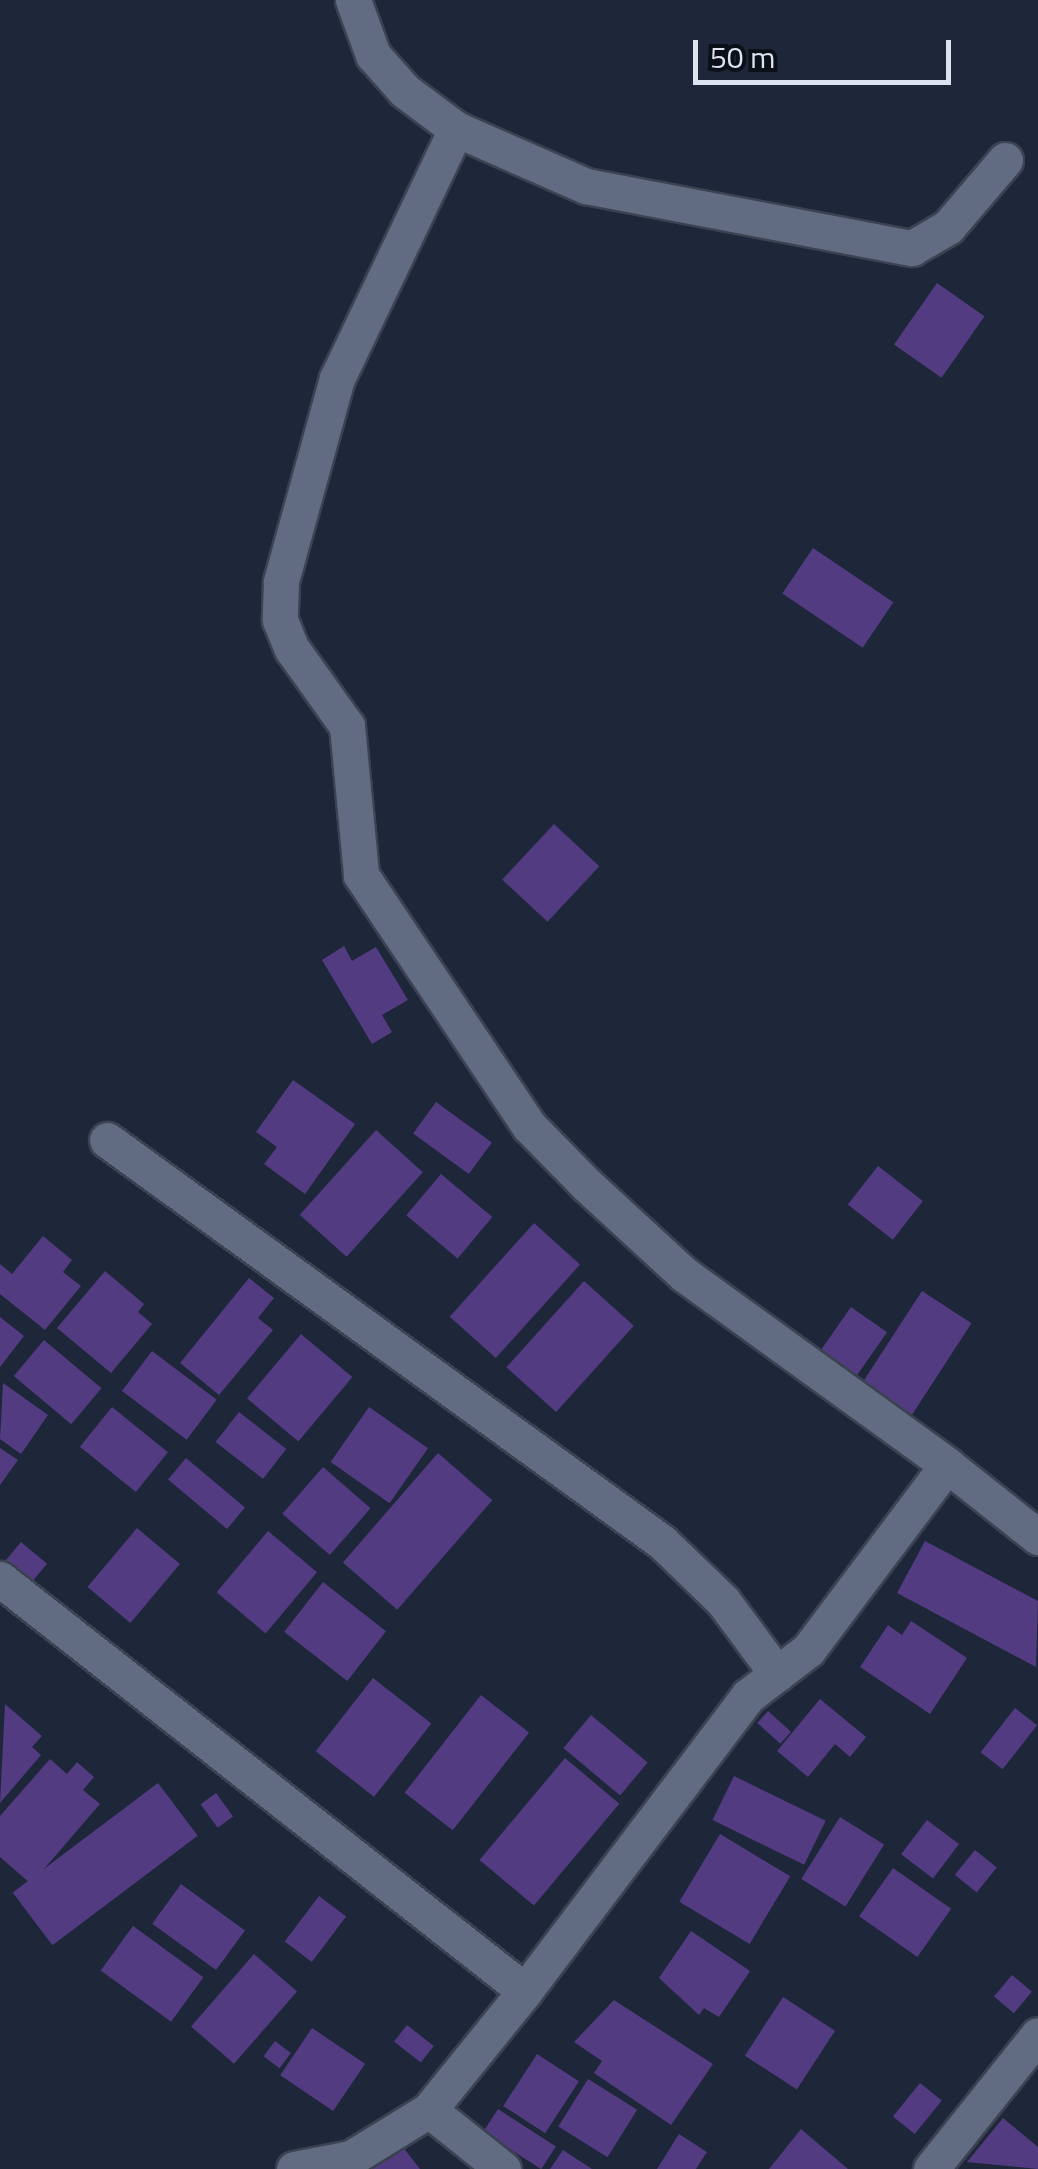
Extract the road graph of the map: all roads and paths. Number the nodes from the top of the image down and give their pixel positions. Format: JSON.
{"nodes":[{"id":1,"x":353,"y":0,"type":"edge"},
{"id":2,"x":456,"y":130,"type":"junction"},
{"id":3,"x":1005,"y":160,"type":"dead end"},
{"id":4,"x":107,"y":1140,"type":"dead end"},
{"id":5,"x":948,"y":1465,"type":"junction"},
{"id":6,"x":1038,"y":1537,"type":"edge"},
{"id":7,"x":0,"y":1580,"type":"edge"},
{"id":8,"x":777,"y":1674,"type":"junction"},
{"id":9,"x":525,"y":1990,"type":"junction"},
{"id":10,"x":1032,"y":2060,"type":"edge"},
{"id":11,"x":429,"y":2110,"type":"junction"},
{"id":12,"x":294,"y":2169,"type":"edge"},
{"id":13,"x":502,"y":2169,"type":"edge"},
{"id":14,"x":931,"y":2169,"type":"edge"}],
"edges":[{"from":1,"to":2,"type":"street"},
{"from":2,"to":3,"type":"street"},
{"from":2,"to":5,"type":"street"},
{"from":4,"to":8,"type":"street"},
{"from":5,"to":6,"type":"street"},
{"from":5,"to":8,"type":"street"},
{"from":7,"to":9,"type":"street"},
{"from":8,"to":9,"type":"street"},
{"from":9,"to":11,"type":"street"},
{"from":10,"to":14,"type":"street"},
{"from":11,"to":12,"type":"street"},
{"from":11,"to":13,"type":"street"}]}
